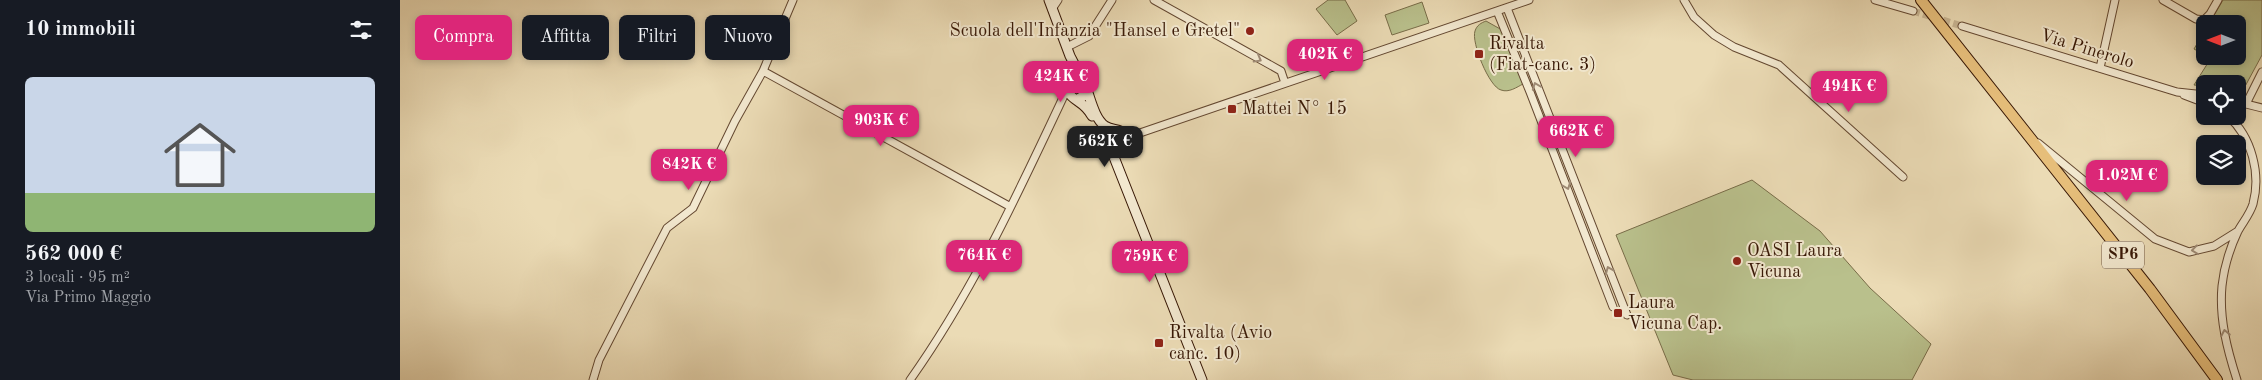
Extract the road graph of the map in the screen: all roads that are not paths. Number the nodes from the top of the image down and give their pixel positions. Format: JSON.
{"nodes":[{"id":1,"x":793,"y":0,"type":"edge"},
{"id":2,"x":1058,"y":0,"type":"edge"},
{"id":3,"x":1112,"y":0,"type":"edge"},
{"id":4,"x":1154,"y":0,"type":"edge"},
{"id":5,"x":1529,"y":0,"type":"edge"},
{"id":6,"x":1684,"y":0,"type":"edge"},
{"id":7,"x":1875,"y":0,"type":"edge"},
{"id":8,"x":1921,"y":0,"type":"edge"},
{"id":9,"x":2115,"y":0,"type":"edge"},
{"id":10,"x":2163,"y":0,"type":"edge"},
{"id":11,"x":2218,"y":0,"type":"edge"},
{"id":12,"x":1050,"y":4,"type":"edge"},
{"id":13,"x":1506,"y":8,"type":"junction"},
{"id":14,"x":1496,"y":11,"type":"junction"},
{"id":15,"x":1913,"y":11,"type":"tunnel mouth"},
{"id":16,"x":1962,"y":26,"type":"tunnel mouth"},
{"id":17,"x":1069,"y":51,"type":"junction"},
{"id":18,"x":2100,"y":68,"type":"junction"},
{"id":19,"x":762,"y":71,"type":"junction"},
{"id":20,"x":2262,"y":72,"type":"edge"},
{"id":21,"x":1285,"y":83,"type":"junction"},
{"id":22,"x":1069,"y":85,"type":"junction"},
{"id":23,"x":1086,"y":87,"type":"junction"},
{"id":24,"x":2177,"y":92,"type":"junction"},
{"id":25,"x":2196,"y":94,"type":"edge"},
{"id":26,"x":1078,"y":99,"type":"junction"},
{"id":27,"x":2196,"y":99,"type":"edge"},
{"id":28,"x":2246,"y":104,"type":"joint"},
{"id":29,"x":1058,"y":108,"type":"junction"},
{"id":30,"x":2262,"y":108,"type":"edge"},
{"id":31,"x":2235,"y":125,"type":"edge"},
{"id":32,"x":1113,"y":129,"type":"junction"},
{"id":33,"x":2026,"y":132,"type":"junction"},
{"id":34,"x":1124,"y":133,"type":"junction"},
{"id":35,"x":1137,"y":134,"type":"junction"},
{"id":36,"x":1104,"y":137,"type":"junction"},
{"id":37,"x":1124,"y":148,"type":"junction"},
{"id":38,"x":1112,"y":152,"type":"junction"},
{"id":39,"x":1120,"y":177,"type":"junction"},
{"id":40,"x":1903,"y":177,"type":"dead end"},
{"id":41,"x":1009,"y":206,"type":"junction"},
{"id":42,"x":2238,"y":231,"type":"junction"},
{"id":43,"x":1613,"y":307,"type":"dead end"},
{"id":44,"x":1627,"y":315,"type":"dead end"},
{"id":45,"x":593,"y":380,"type":"edge"},
{"id":46,"x":910,"y":380,"type":"edge"},
{"id":47,"x":1202,"y":380,"type":"edge"},
{"id":48,"x":2217,"y":380,"type":"edge"},
{"id":49,"x":2237,"y":380,"type":"edge"}],
"edges":[{"from":1,"to":19,"type":"street"},
{"from":2,"to":12,"type":"street"},
{"from":3,"to":17,"type":"street"},
{"from":4,"to":21,"type":"street","one_way":true},
{"from":5,"to":13,"type":"street"},
{"from":6,"to":40,"type":"street"},
{"from":7,"to":15,"type":"street"},
{"from":8,"to":33,"type":"main road","number":"SP6"},
{"from":9,"to":18,"type":"street"},
{"from":10,"to":11,"type":"street"},
{"from":12,"to":17,"type":"main road"},
{"from":13,"to":14,"type":"street"},
{"from":44,"to":13,"type":"street","one_way":true},
{"from":14,"to":21,"type":"street"},
{"from":14,"to":43,"type":"street","one_way":true},
{"from":16,"to":18,"type":"street","name":"Via Pinerolo"},
{"from":17,"to":22,"type":"main road"},
{"from":17,"to":23,"type":"main road"},
{"from":18,"to":24,"type":"street","name":"Via Pinerolo"},
{"from":19,"to":41,"type":"street"},
{"from":19,"to":45,"type":"street"},
{"from":20,"to":28,"type":"street"},
{"from":21,"to":35,"type":"street"},
{"from":22,"to":23,"type":"main road"},
{"from":22,"to":26,"type":"main road"},
{"from":22,"to":29,"type":"street"},
{"from":23,"to":26,"type":"main road"},
{"from":23,"to":32,"type":"main road"},
{"from":24,"to":25,"type":"street","name":"Via Pinerolo"},
{"from":24,"to":27,"type":"street"},
{"from":26,"to":29,"type":"street"},
{"from":26,"to":36,"type":"main road"},
{"from":28,"to":30,"type":"street"},
{"from":29,"to":41,"type":"street"},
{"from":31,"to":42,"type":"street"},
{"from":32,"to":34,"type":"main road"},
{"from":32,"to":36,"type":"main road"},
{"from":42,"to":33,"type":"street","one_way":true},
{"from":33,"to":48,"type":"main road","number":"SP6"},
{"from":34,"to":35,"type":"street"},
{"from":34,"to":37,"type":"main road"},
{"from":35,"to":37,"type":"street"},
{"from":36,"to":38,"type":"main road"},
{"from":37,"to":38,"type":"main road"},
{"from":37,"to":39,"type":"main road"},
{"from":38,"to":39,"type":"main road"},
{"from":39,"to":47,"type":"main road"},
{"from":41,"to":46,"type":"street"},
{"from":49,"to":42,"type":"street","one_way":true}]}
